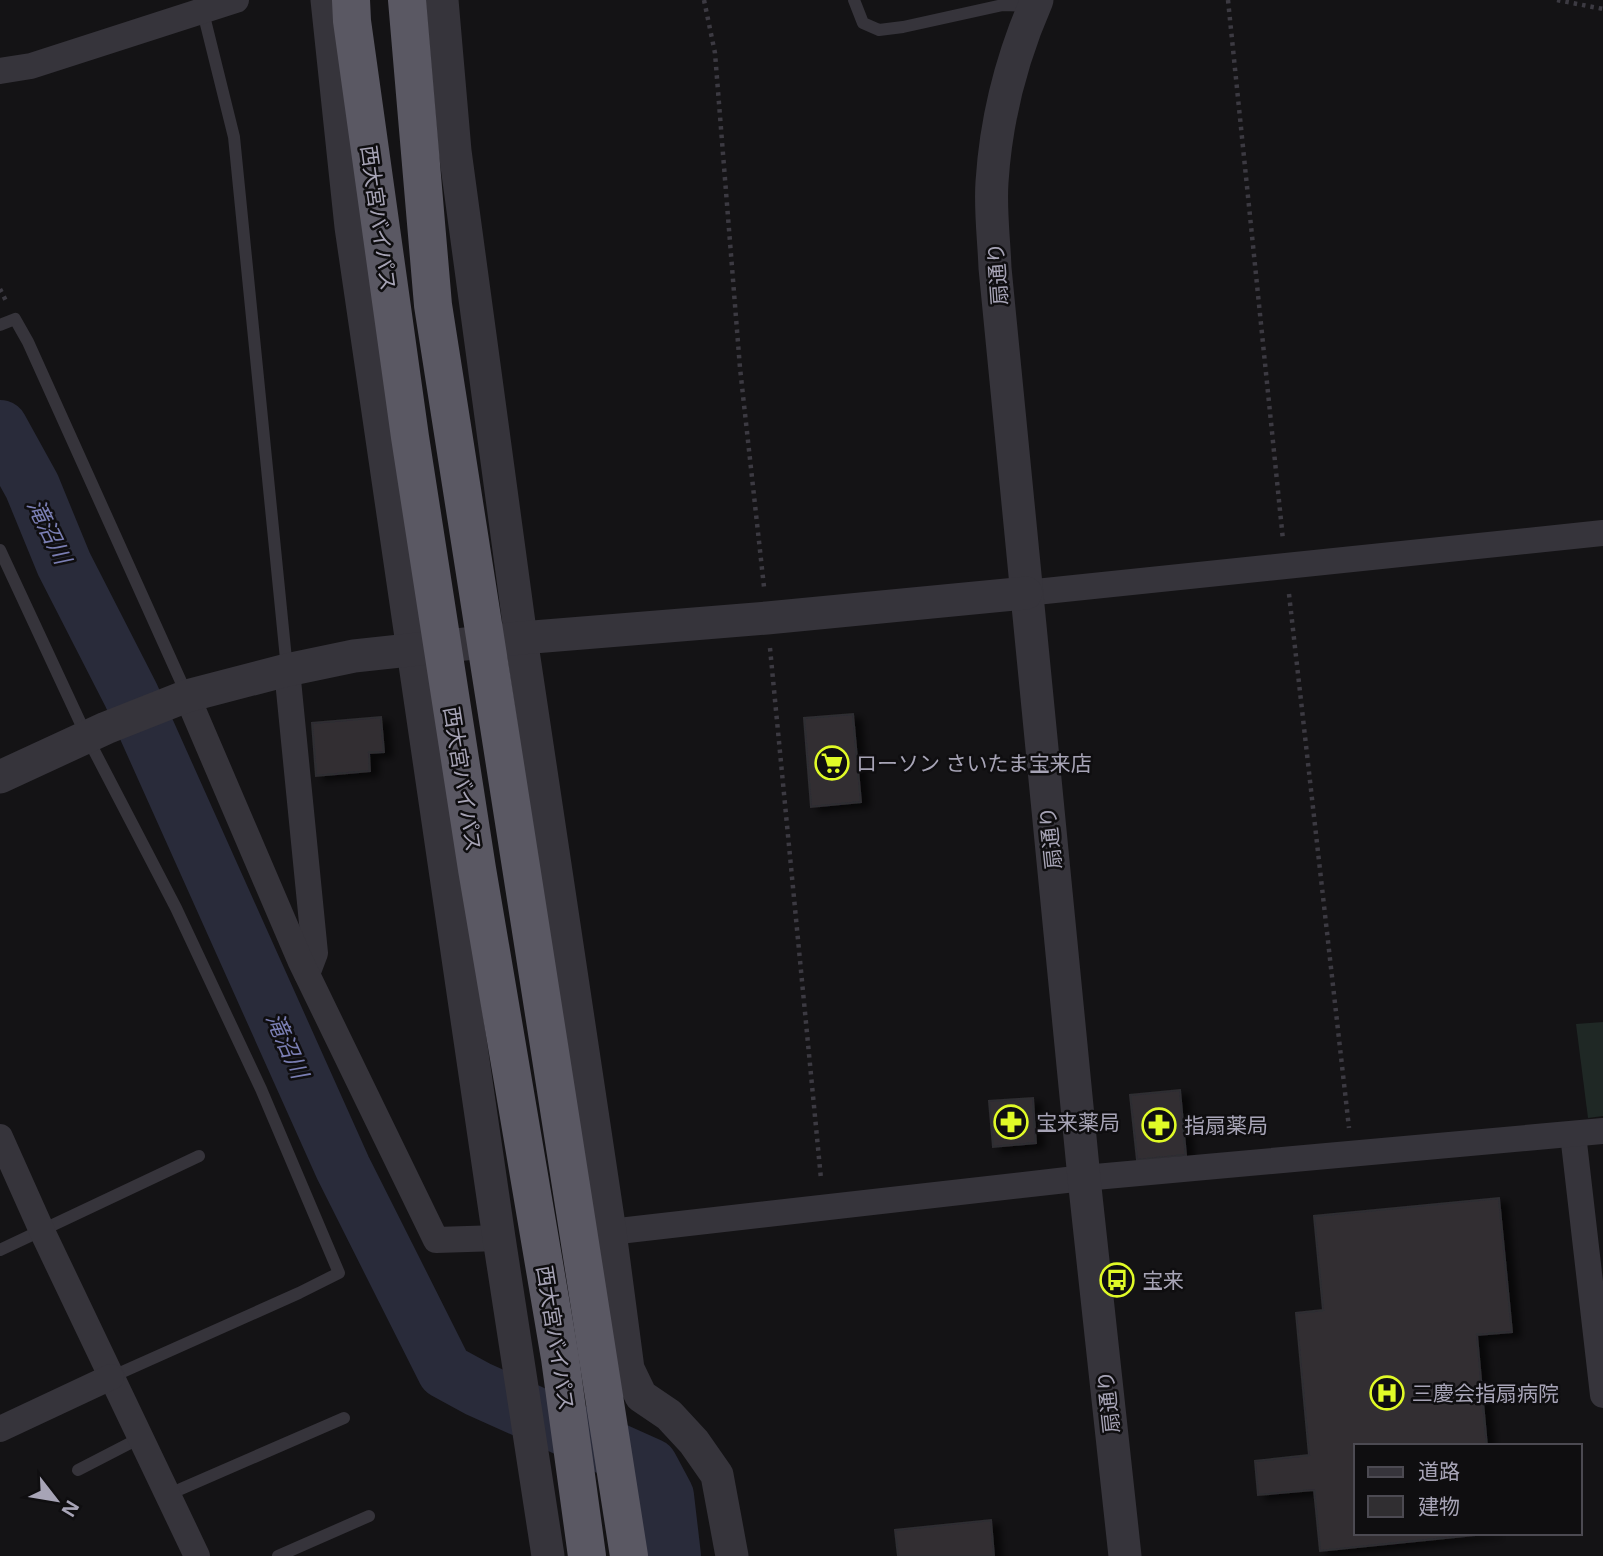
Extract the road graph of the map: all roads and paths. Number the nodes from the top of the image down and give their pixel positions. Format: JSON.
{"nodes":[{"id":1,"x":236,"y":0,"type":"edge"},
{"id":2,"x":327,"y":0,"type":"edge"},
{"id":3,"x":351,"y":0,"type":"edge"},
{"id":4,"x":407,"y":0,"type":"edge"},
{"id":5,"x":442,"y":0,"type":"edge"},
{"id":6,"x":854,"y":0,"type":"edge"},
{"id":7,"x":1557,"y":0,"type":"edge"},
{"id":8,"x":1035,"y":3,"type":"edge"},
{"id":9,"x":1603,"y":9,"type":"edge"},
{"id":10,"x":203,"y":12,"type":"junction"},
{"id":11,"x":0,"y":71,"type":"edge"},
{"id":12,"x":1,"y":325,"type":"edge"},
{"id":13,"x":1603,"y":533,"type":"edge"},
{"id":14,"x":0,"y":550,"type":"edge"},
{"id":15,"x":1026,"y":593,"type":"junction"},
{"id":16,"x":521,"y":638,"type":"junction"},
{"id":17,"x":412,"y":648,"type":"junction"},
{"id":18,"x":287,"y":670,"type":"junction"},
{"id":19,"x":177,"y":699,"type":"junction"},
{"id":20,"x":97,"y":733,"type":"junction"},
{"id":21,"x":0,"y":777,"type":"edge"},
{"id":22,"x":307,"y":974,"type":"junction"},
{"id":23,"x":1603,"y":1131,"type":"edge"},
{"id":24,"x":1573,"y":1134,"type":"junction"},
{"id":25,"x":0,"y":1137,"type":"edge"},
{"id":26,"x":199,"y":1156,"type":"dead end"},
{"id":27,"x":1084,"y":1178,"type":"junction"},
{"id":28,"x":42,"y":1231,"type":"junction"},
{"id":29,"x":610,"y":1232,"type":"junction"},
{"id":30,"x":499,"y":1238,"type":"junction"},
{"id":31,"x":0,"y":1250,"type":"edge"},
{"id":32,"x":111,"y":1377,"type":"junction"},
{"id":33,"x":1603,"y":1395,"type":"edge"},
{"id":34,"x":344,"y":1418,"type":"dead end"},
{"id":35,"x":0,"y":1429,"type":"edge"},
{"id":36,"x":140,"y":1438,"type":"junction"},
{"id":37,"x":78,"y":1470,"type":"dead end"},
{"id":38,"x":167,"y":1495,"type":"junction"},
{"id":39,"x":369,"y":1516,"type":"dead end"},
{"id":40,"x":197,"y":1556,"type":"edge"},
{"id":41,"x":278,"y":1556,"type":"edge"},
{"id":42,"x":548,"y":1556,"type":"edge"},
{"id":43,"x":587,"y":1556,"type":"edge"},
{"id":44,"x":629,"y":1556,"type":"edge"},
{"id":45,"x":732,"y":1556,"type":"edge"},
{"id":46,"x":1125,"y":1556,"type":"edge"}],
"edges":[{"from":1,"to":10,"type":"street"},
{"from":2,"to":17,"type":"street"},
{"from":3,"to":43,"type":"highway","name":"西大宮バイパス","bridge":true},
{"from":4,"to":44,"type":"highway","name":"西大宮バイパス","bridge":true},
{"from":5,"to":16,"type":"street"},
{"from":6,"to":8,"type":"lane"},
{"from":7,"to":9,"type":"path"},
{"from":8,"to":15,"type":"street","name":"扇通り"},
{"from":10,"to":11,"type":"street"},
{"from":10,"to":18,"type":"lane"},
{"from":12,"to":19,"type":"lane"},
{"from":13,"to":15,"type":"street"},
{"from":14,"to":20,"type":"lane"},
{"from":15,"to":16,"type":"street"},
{"from":15,"to":27,"type":"street","name":"扇通り"},
{"from":16,"to":17,"type":"street"},
{"from":16,"to":29,"type":"street"},
{"from":17,"to":18,"type":"street"},
{"from":17,"to":30,"type":"street"},
{"from":18,"to":19,"type":"street"},
{"from":18,"to":22,"type":"street"},
{"from":19,"to":20,"type":"street"},
{"from":19,"to":22,"type":"street"},
{"from":20,"to":21,"type":"street"},
{"from":20,"to":32,"type":"lane"},
{"from":22,"to":30,"type":"street"},
{"from":23,"to":24,"type":"street"},
{"from":24,"to":27,"type":"street"},
{"from":24,"to":33,"type":"street"},
{"from":25,"to":28,"type":"street"},
{"from":26,"to":28,"type":"lane"},
{"from":27,"to":29,"type":"street"},
{"from":27,"to":46,"type":"street","name":"扇通り"},
{"from":28,"to":31,"type":"lane"},
{"from":28,"to":32,"type":"street"},
{"from":29,"to":45,"type":"street"},
{"from":30,"to":42,"type":"street"},
{"from":32,"to":35,"type":"street"},
{"from":32,"to":36,"type":"street"},
{"from":34,"to":38,"type":"lane"},
{"from":36,"to":37,"type":"lane"},
{"from":36,"to":38,"type":"street"},
{"from":38,"to":40,"type":"street"},
{"from":39,"to":41,"type":"lane"}]}
